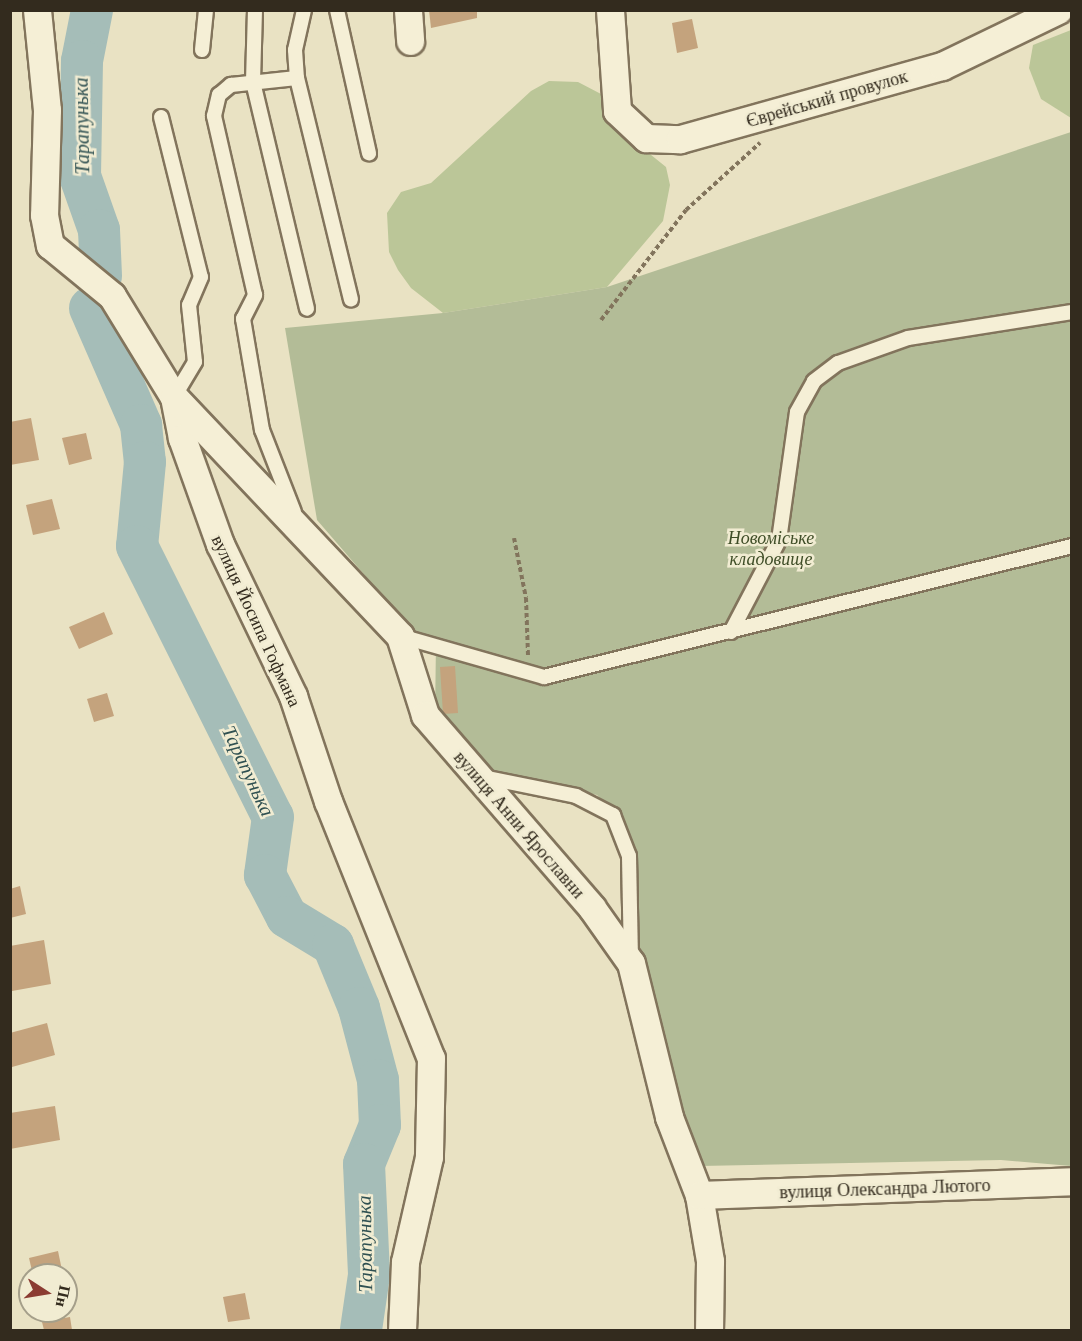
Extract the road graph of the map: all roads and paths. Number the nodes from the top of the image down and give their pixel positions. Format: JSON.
{"nodes":[{"id":1,"x":37,"y":10,"type":"edge"},
{"id":2,"x":206,"y":10,"type":"edge"},
{"id":3,"x":255,"y":10,"type":"edge"},
{"id":4,"x":304,"y":10,"type":"edge"},
{"id":5,"x":337,"y":10,"type":"edge"},
{"id":6,"x":408,"y":10,"type":"edge"},
{"id":7,"x":610,"y":10,"type":"edge"},
{"id":8,"x":1058,"y":10,"type":"edge"},
{"id":9,"x":410,"y":41,"type":"dead end"},
{"id":10,"x":202,"y":50,"type":"dead end"},
{"id":11,"x":297,"y":78,"type":"junction"},
{"id":12,"x":253,"y":82,"type":"junction"},
{"id":13,"x":161,"y":117,"type":"dead end"},
{"id":14,"x":767,"y":136,"type":"dead end"},
{"id":15,"x":369,"y":153,"type":"dead end"},
{"id":16,"x":351,"y":299,"type":"dead end"},
{"id":17,"x":308,"y":309,"type":"dead end"},
{"id":18,"x":1071,"y":312,"type":"edge"},
{"id":19,"x":601,"y":320,"type":"dead end"},
{"id":20,"x":174,"y":397,"type":"junction"},
{"id":21,"x":298,"y":522,"type":"junction"},
{"id":22,"x":514,"y":538,"type":"dead end"},
{"id":23,"x":1071,"y":546,"type":"edge"},
{"id":24,"x":731,"y":632,"type":"junction"},
{"id":25,"x":400,"y":636,"type":"junction"},
{"id":26,"x":526,"y":675,"type":"junction"},
{"id":27,"x":477,"y":776,"type":"junction"},
{"id":28,"x":631,"y":963,"type":"junction"},
{"id":29,"x":1071,"y":1181,"type":"edge"},
{"id":30,"x":699,"y":1195,"type":"junction"},
{"id":31,"x":402,"y":1330,"type":"edge"},
{"id":32,"x":709,"y":1330,"type":"edge"}],
"edges":[{"from":1,"to":20,"type":"street","name":"вулиця Йосипа Гофмана"},
{"from":2,"to":10,"type":"lane"},
{"from":3,"to":12,"type":"lane"},
{"from":4,"to":11,"type":"lane"},
{"from":5,"to":15,"type":"lane"},
{"from":6,"to":9,"type":"street"},
{"from":7,"to":8,"type":"street","name":"Єврейський провулок"},
{"from":11,"to":12,"type":"lane"},
{"from":11,"to":16,"type":"lane"},
{"from":12,"to":17,"type":"lane"},
{"from":12,"to":21,"type":"lane"},
{"from":13,"to":20,"type":"lane"},
{"from":14,"to":19,"type":"path"},
{"from":18,"to":24,"type":"lane"},
{"from":20,"to":21,"type":"street","name":"вулиця Анни Ярославни"},
{"from":20,"to":31,"type":"street","name":"вулиця Йосипа Гофмана"},
{"from":21,"to":25,"type":"street","name":"вулиця Анни Ярославни"},
{"from":22,"to":26,"type":"path"},
{"from":23,"to":24,"type":"lane"},
{"from":24,"to":26,"type":"lane"},
{"from":25,"to":26,"type":"lane"},
{"from":25,"to":27,"type":"street","name":"вулиця Анни Ярославни"},
{"from":27,"to":28,"type":"street","name":"вулиця Анни Ярославни"},
{"from":27,"to":28,"type":"lane"},
{"from":28,"to":30,"type":"street","name":"вулиця Анни Ярославни"},
{"from":29,"to":30,"type":"street","name":"вулиця Олександра Лютого"},
{"from":30,"to":32,"type":"street","name":"вулиця Анни Ярославни"}]}
